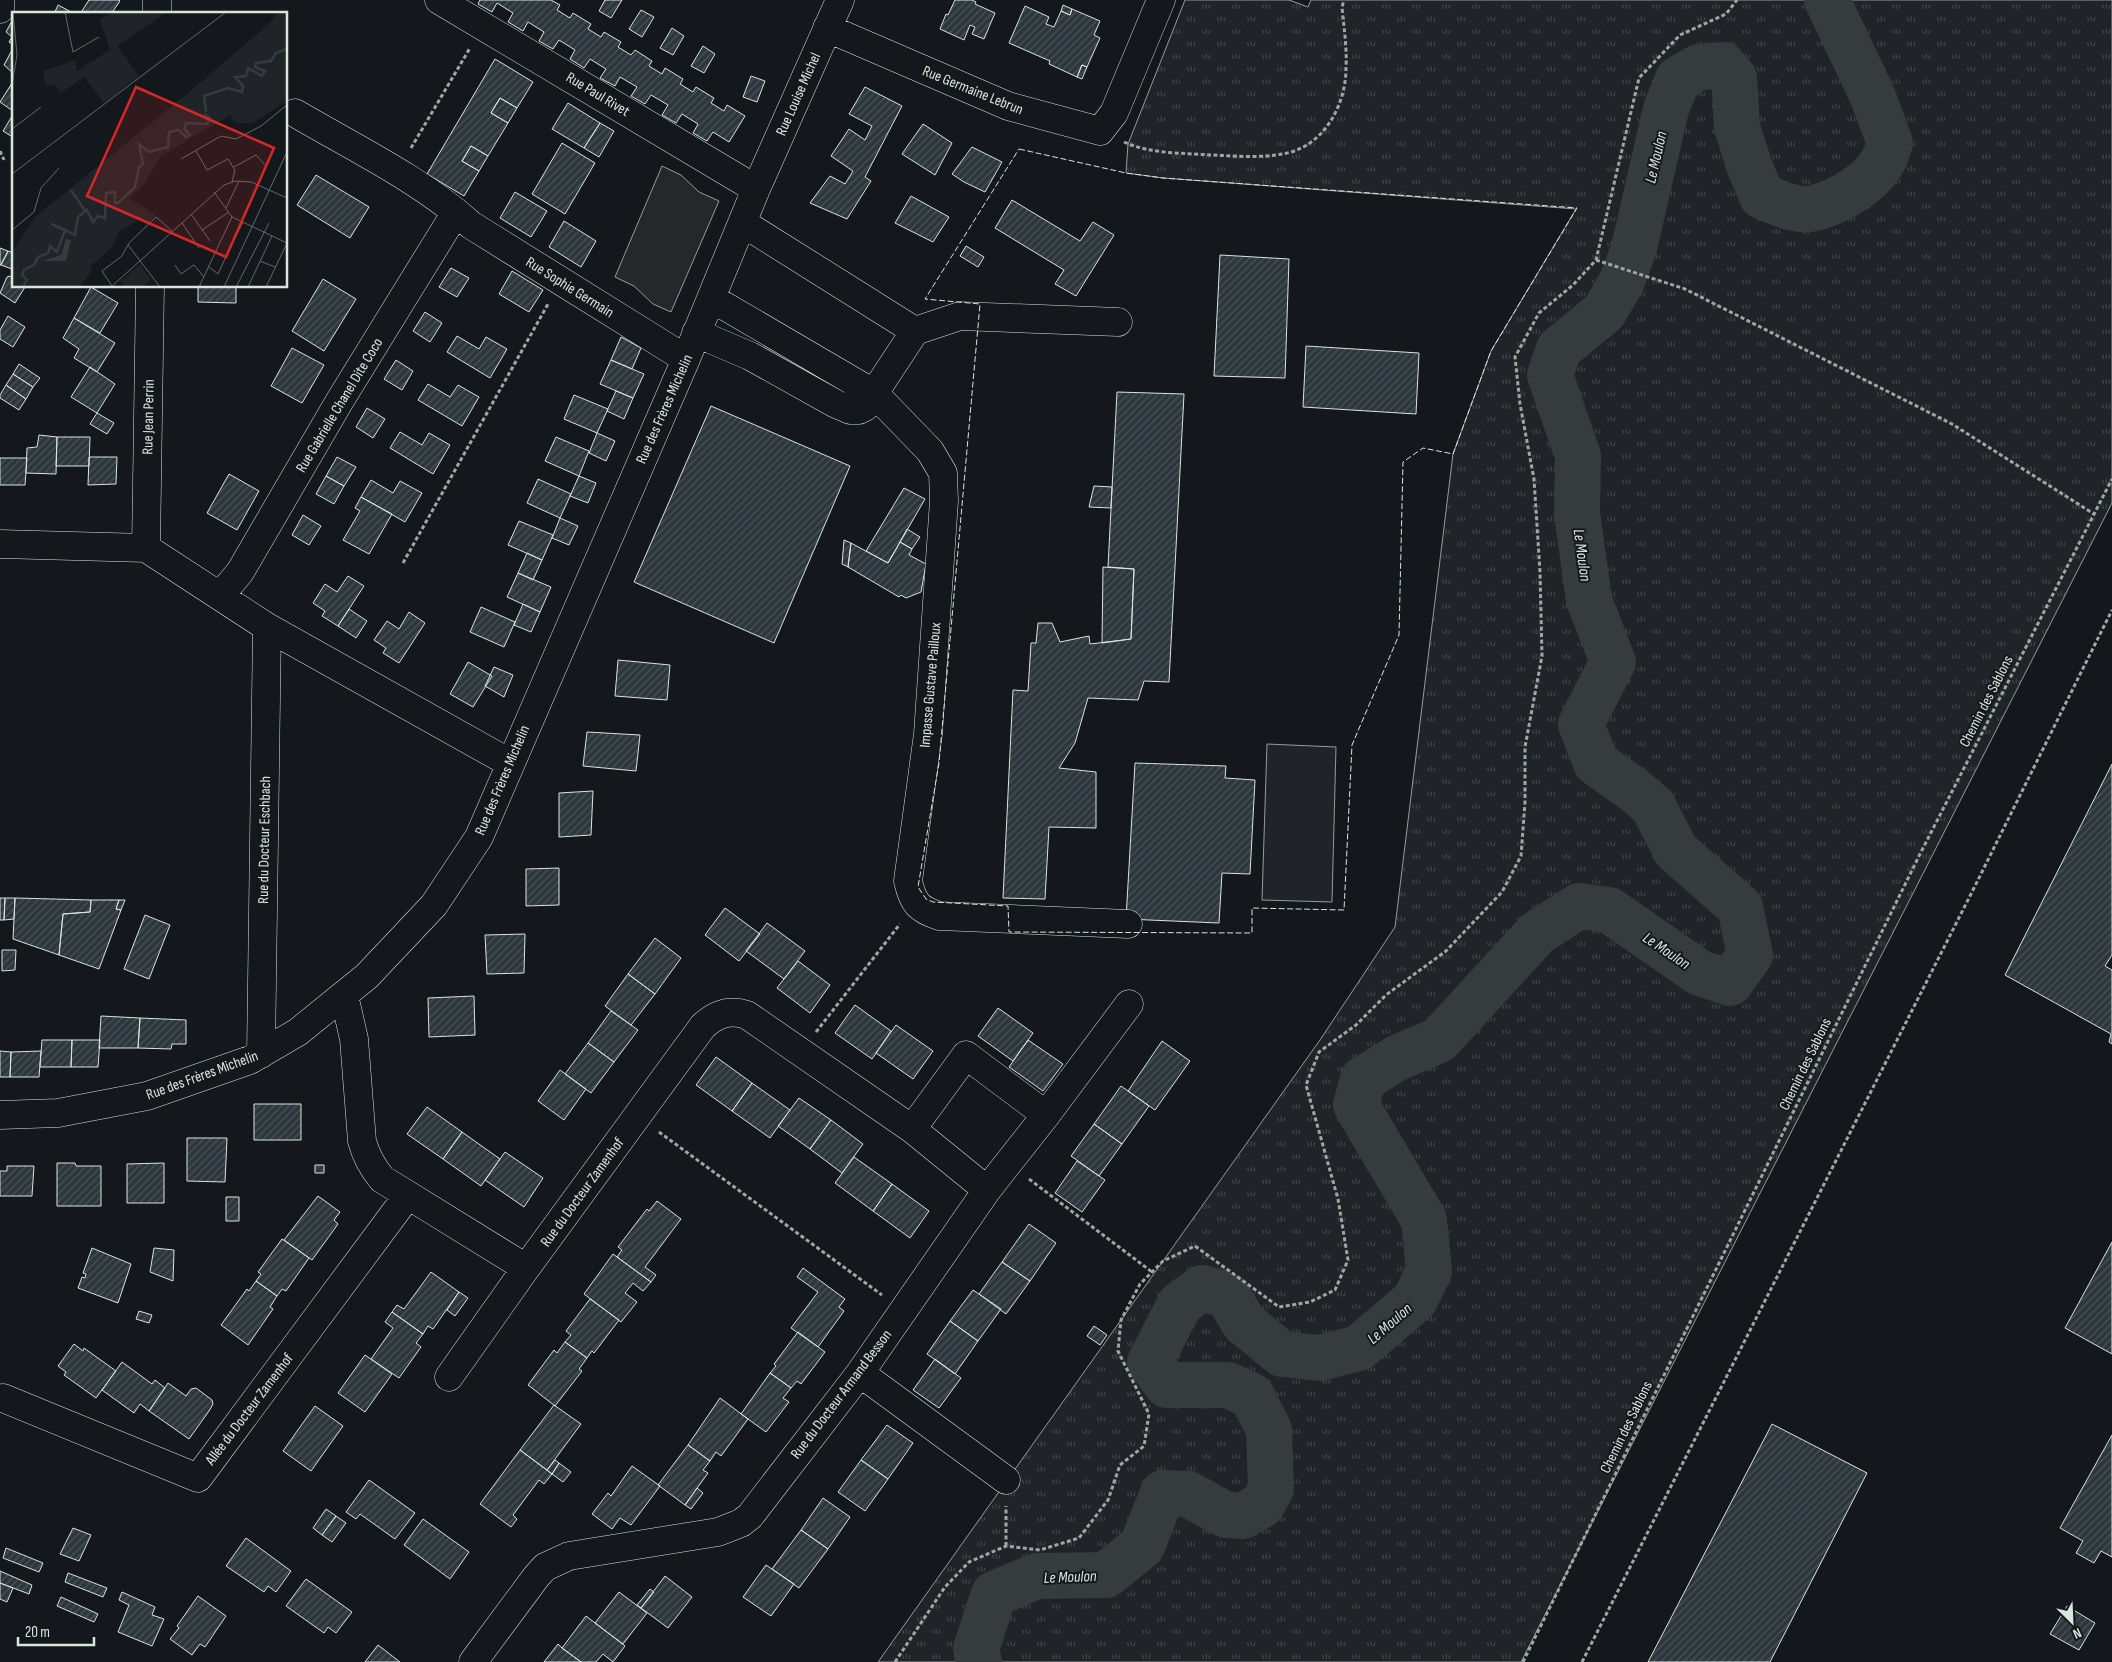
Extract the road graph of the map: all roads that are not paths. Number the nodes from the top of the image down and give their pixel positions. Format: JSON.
{"nodes":[{"id":1,"x":0,"y":0,"type":"edge"},
{"id":2,"x":439,"y":0,"type":"edge"},
{"id":3,"x":840,"y":0,"type":"edge"},
{"id":4,"x":1162,"y":0,"type":"edge"},
{"id":5,"x":0,"y":10,"type":"edge"},
{"id":6,"x":827,"y":28,"type":"junction"},
{"id":7,"x":295,"y":113,"type":"dead end"},
{"id":8,"x":756,"y":189,"type":"junction"},
{"id":9,"x":456,"y":212,"type":"junction"},
{"id":10,"x":743,"y":223,"type":"junction"},
{"id":11,"x":150,"y":288,"type":"edge"},
{"id":12,"x":711,"y":298,"type":"junction"},
{"id":13,"x":1118,"y":322,"type":"dead end"},
{"id":14,"x":915,"y":331,"type":"junction"},
{"id":15,"x":696,"y":333,"type":"junction"},
{"id":16,"x":686,"y":359,"type":"junction"},
{"id":17,"x":875,"y":394,"type":"junction"},
{"id":18,"x":0,"y":544,"type":"edge"},
{"id":19,"x":146,"y":548,"type":"junction"},
{"id":20,"x":220,"y":596,"type":"junction"},
{"id":21,"x":267,"y":627,"type":"junction"},
{"id":22,"x":510,"y":763,"type":"junction"},
{"id":23,"x":1128,"y":924,"type":"dead end"},
{"id":24,"x":344,"y":995,"type":"junction"},
{"id":25,"x":1129,"y":1004,"type":"dead end"},
{"id":26,"x":261,"y":1054,"type":"junction"},
{"id":27,"x":0,"y":1115,"type":"edge"},
{"id":28,"x":1046,"y":1115,"type":"junction"},
{"id":29,"x":912,"y":1130,"type":"junction"},
{"id":30,"x":987,"y":1190,"type":"junction"},
{"id":31,"x":408,"y":1195,"type":"junction"},
{"id":32,"x":526,"y":1268,"type":"junction"},
{"id":33,"x":860,"y":1373,"type":"junction"},
{"id":34,"x":449,"y":1377,"type":"dead end"},
{"id":35,"x":3,"y":1398,"type":"dead end"},
{"id":36,"x":1006,"y":1480,"type":"road end"},
{"id":37,"x":473,"y":1662,"type":"edge"}],
"edges":[{"from":1,"to":5,"type":"street"},
{"from":2,"to":8,"type":"street","name":"Rue Paul Rivet"},
{"from":3,"to":6,"type":"street","name":"Rue Louise Michel"},
{"from":4,"to":6,"type":"street","name":"Rue Germaine Lebrun"},
{"from":6,"to":8,"type":"street","name":"Rue Louise Michel"},
{"from":7,"to":9,"type":"street","name":"Rue Sophie Germain"},
{"from":8,"to":10,"type":"street","name":"Rue des Frères Michelin"},
{"from":9,"to":16,"type":"street","name":"Rue Sophie Germain"},
{"from":9,"to":20,"type":"street","name":"Rue Gabrielle Chanel Dite Coco"},
{"from":10,"to":12,"type":"street","name":"Rue des Frères Michelin"},
{"from":10,"to":14,"type":"street"},
{"from":11,"to":19,"type":"street","name":"Rue Jean Perrin"},
{"from":12,"to":15,"type":"street","name":"Rue des Frères Michelin"},
{"from":12,"to":17,"type":"street","name":"Impasse Gustave Pailloux"},
{"from":13,"to":14,"type":"street"},
{"from":14,"to":17,"type":"street"},
{"from":15,"to":16,"type":"street","name":"Rue des Frères Michelin"},
{"from":15,"to":17,"type":"street"},
{"from":16,"to":22,"type":"street","name":"Rue des Frères Michelin"},
{"from":17,"to":23,"type":"street","name":"Impasse Gustave Pailloux"},
{"from":18,"to":19,"type":"street"},
{"from":19,"to":20,"type":"street"},
{"from":20,"to":21,"type":"street"},
{"from":21,"to":22,"type":"street"},
{"from":21,"to":26,"type":"street","name":"Rue du Docteur Eschbach"},
{"from":22,"to":24,"type":"street","name":"Rue des Frères Michelin"},
{"from":24,"to":26,"type":"street","name":"Rue des Frères Michelin"},
{"from":24,"to":31,"type":"street"},
{"from":25,"to":28,"type":"street","name":"Rue du Docteur Armand Besson"},
{"from":26,"to":27,"type":"street","name":"Rue des Frères Michelin"},
{"from":28,"to":29,"type":"street"},
{"from":28,"to":30,"type":"street","name":"Rue du Docteur Armand Besson"},
{"from":29,"to":30,"type":"street","name":"Rue du Docteur Zamenhof"},
{"from":29,"to":32,"type":"street","name":"Rue du Docteur Zamenhof"},
{"from":30,"to":33,"type":"street","name":"Rue du Docteur Armand Besson"},
{"from":31,"to":32,"type":"street"},
{"from":31,"to":35,"type":"street","name":"Allée du Docteur Zamenhof"},
{"from":32,"to":34,"type":"street"},
{"from":33,"to":36,"type":"street"},
{"from":33,"to":37,"type":"street","name":"Rue du Docteur Armand Besson"}]}
